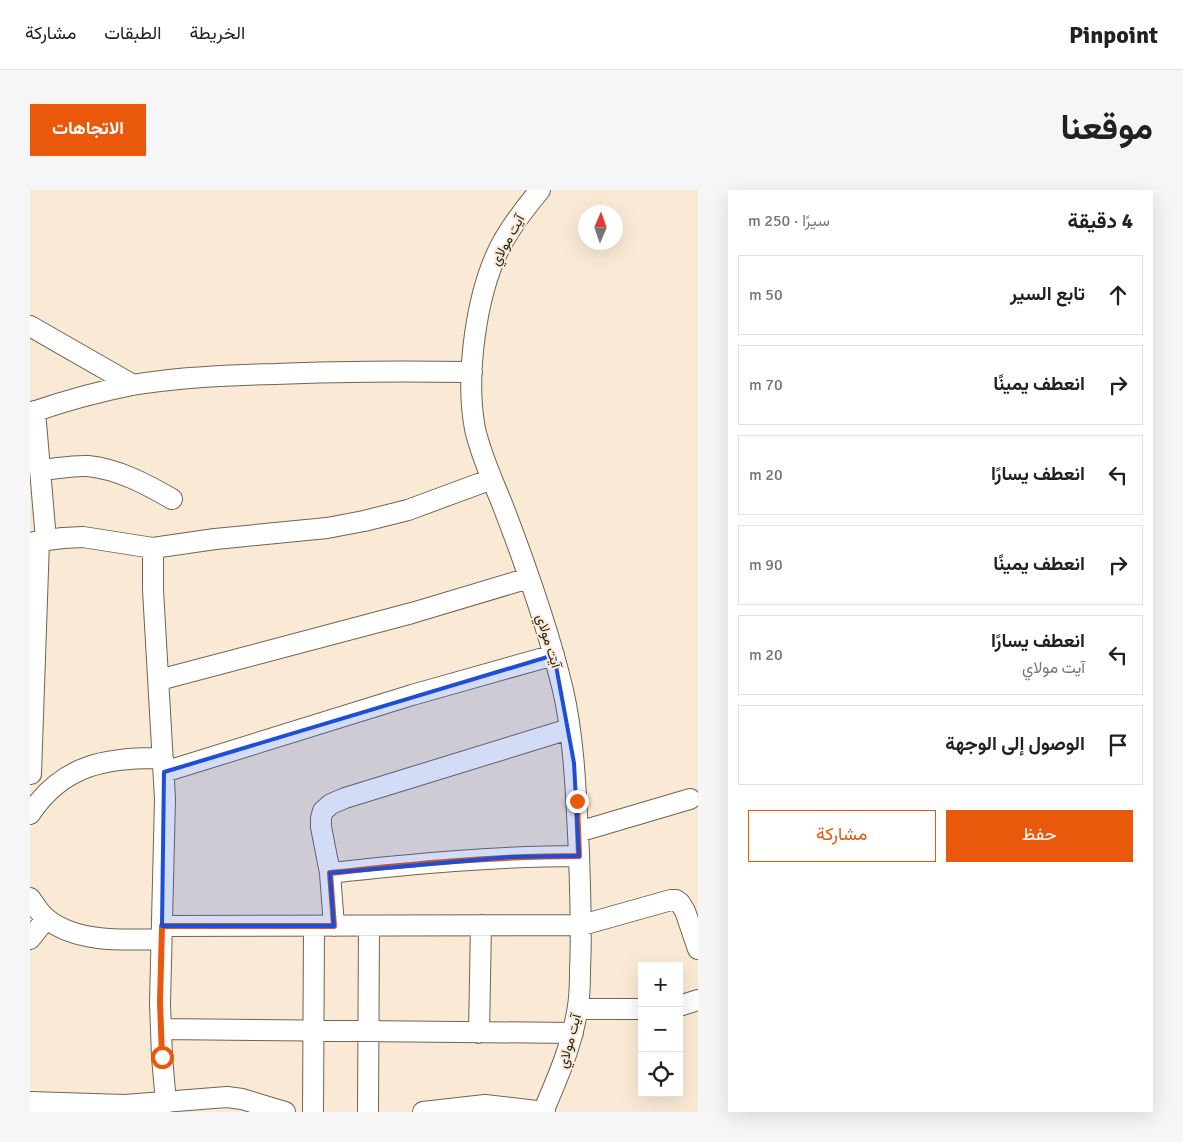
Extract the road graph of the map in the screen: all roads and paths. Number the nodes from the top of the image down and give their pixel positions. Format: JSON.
{"nodes":[{"id":1,"x":540,"y":190,"type":"edge"},
{"id":2,"x":30,"y":326,"type":"edge"},
{"id":3,"x":472,"y":372,"type":"junction"},
{"id":4,"x":133,"y":385,"type":"junction"},
{"id":5,"x":32,"y":412,"type":"edge"},
{"id":6,"x":40,"y":470,"type":"junction"},
{"id":7,"x":492,"y":479,"type":"junction"},
{"id":8,"x":172,"y":499,"type":"dead end"},
{"id":9,"x":38,"y":541,"type":"edge"},
{"id":10,"x":153,"y":548,"type":"junction"},
{"id":11,"x":529,"y":578,"type":"junction"},
{"id":12,"x":33,"y":627,"type":"edge"},
{"id":13,"x":554,"y":655,"type":"junction"},
{"id":14,"x":159,"y":680,"type":"junction"},
{"id":15,"x":570,"y":730,"type":"junction"},
{"id":16,"x":163,"y":765,"type":"junction"},
{"id":17,"x":30,"y":773,"type":"edge"},
{"id":18,"x":51,"y":788,"type":"junction"},
{"id":19,"x":690,"y":799,"type":"dead end"},
{"id":20,"x":30,"y":814,"type":"edge"},
{"id":21,"x":578,"y":832,"type":"junction"},
{"id":22,"x":579,"y":856,"type":"junction"},
{"id":23,"x":330,"y":873,"type":"junction"},
{"id":24,"x":30,"y":898,"type":"edge"},
{"id":25,"x":46,"y":919,"type":"junction"},
{"id":26,"x":481,"y":925,"type":"junction"},
{"id":27,"x":582,"y":925,"type":"junction"},
{"id":28,"x":334,"y":926,"type":"junction"},
{"id":29,"x":369,"y":926,"type":"junction"},
{"id":30,"x":314,"y":927,"type":"junction"},
{"id":31,"x":162,"y":933,"type":"junction"},
{"id":32,"x":30,"y":939,"type":"edge"},
{"id":33,"x":698,"y":949,"type":"edge"},
{"id":34,"x":698,"y":1000,"type":"edge"},
{"id":35,"x":683,"y":1005,"type":"edge"},
{"id":36,"x":578,"y":1009,"type":"junction"},
{"id":37,"x":638,"y":1009,"type":"edge"},
{"id":38,"x":161,"y":1029,"type":"junction"},
{"id":39,"x":368,"y":1030,"type":"junction"},
{"id":40,"x":314,"y":1032,"type":"junction"},
{"id":41,"x":479,"y":1033,"type":"junction"},
{"id":42,"x":573,"y":1033,"type":"junction"},
{"id":43,"x":30,"y":1102,"type":"edge"},
{"id":44,"x":166,"y":1103,"type":"junction"},
{"id":45,"x":241,"y":1105,"type":"edge"},
{"id":46,"x":126,"y":1108,"type":"edge"},
{"id":47,"x":286,"y":1112,"type":"edge"},
{"id":48,"x":313,"y":1112,"type":"edge"},
{"id":49,"x":368,"y":1112,"type":"edge"},
{"id":50,"x":423,"y":1112,"type":"edge"},
{"id":51,"x":544,"y":1112,"type":"edge"}],
"edges":[{"from":1,"to":3,"type":"street","name":"آيت مولاي"},
{"from":2,"to":4,"type":"street"},
{"from":3,"to":4,"type":"street"},
{"from":3,"to":7,"type":"street","name":"آيت مولاي"},
{"from":4,"to":5,"type":"street"},
{"from":5,"to":6,"type":"street"},
{"from":6,"to":8,"type":"street"},
{"from":6,"to":9,"type":"street"},
{"from":7,"to":10,"type":"street"},
{"from":7,"to":11,"type":"street","name":"آيت مولاي"},
{"from":9,"to":10,"type":"street"},
{"from":9,"to":12,"type":"street"},
{"from":10,"to":14,"type":"street"},
{"from":11,"to":13,"type":"street","name":"آيت مولاي"},
{"from":11,"to":14,"type":"street"},
{"from":12,"to":17,"type":"street"},
{"from":13,"to":15,"type":"street","name":"آيت مولاي"},
{"from":13,"to":16,"type":"street"},
{"from":14,"to":16,"type":"street"},
{"from":15,"to":21,"type":"street","name":"آيت مولاي"},
{"from":15,"to":23,"type":"street"},
{"from":16,"to":18,"type":"street"},
{"from":16,"to":31,"type":"street"},
{"from":17,"to":18,"type":"street"},
{"from":18,"to":20,"type":"street"},
{"from":19,"to":21,"type":"street"},
{"from":21,"to":22,"type":"street","name":"آيت مولاي"},
{"from":22,"to":23,"type":"street"},
{"from":22,"to":27,"type":"street","name":"آيت مولاي"},
{"from":23,"to":28,"type":"street"},
{"from":24,"to":25,"type":"street"},
{"from":25,"to":31,"type":"street"},
{"from":25,"to":32,"type":"street"},
{"from":26,"to":27,"type":"street"},
{"from":26,"to":29,"type":"street"},
{"from":26,"to":41,"type":"street"},
{"from":27,"to":33,"type":"street"},
{"from":27,"to":36,"type":"street","name":"آيت مولاي"},
{"from":28,"to":29,"type":"street"},
{"from":28,"to":30,"type":"street"},
{"from":29,"to":39,"type":"street"},
{"from":30,"to":31,"type":"street"},
{"from":30,"to":40,"type":"street"},
{"from":31,"to":38,"type":"street"},
{"from":34,"to":35,"type":"street"},
{"from":36,"to":37,"type":"street"},
{"from":36,"to":42,"type":"street","name":"آيت مولاي"},
{"from":38,"to":40,"type":"street"},
{"from":38,"to":44,"type":"street"},
{"from":39,"to":40,"type":"street"},
{"from":39,"to":41,"type":"street"},
{"from":39,"to":49,"type":"street"},
{"from":40,"to":48,"type":"street"},
{"from":41,"to":42,"type":"street"},
{"from":42,"to":51,"type":"street","name":"آيت مولاي"},
{"from":43,"to":46,"type":"street"},
{"from":44,"to":45,"type":"street"},
{"from":44,"to":46,"type":"street"},
{"from":45,"to":47,"type":"street"},
{"from":50,"to":51,"type":"street"}]}
